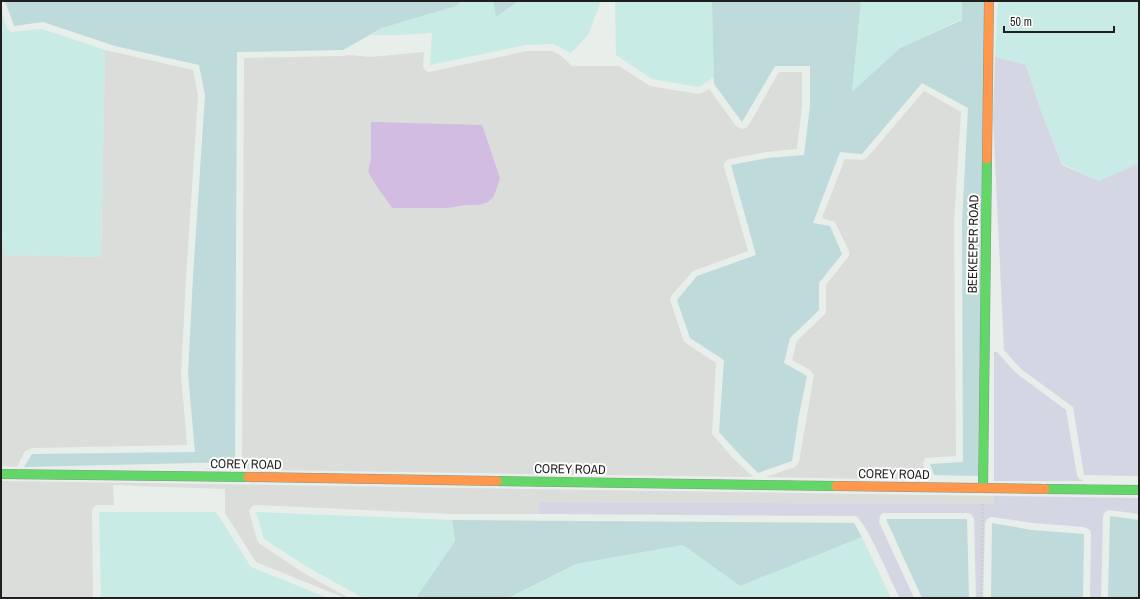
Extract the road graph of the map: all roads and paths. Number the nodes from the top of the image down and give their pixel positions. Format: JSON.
{"nodes":[{"id":1,"x":989,"y":1,"type":"edge"},
{"id":2,"x":1,"y":474,"type":"edge"},
{"id":3,"x":983,"y":488,"type":"junction"},
{"id":4,"x":1139,"y":490,"type":"edge"},
{"id":5,"x":981,"y":598,"type":"edge"}],
"edges":[{"from":1,"to":3,"type":"street","name":"BEEKEEPER ROAD"},
{"from":2,"to":3,"type":"street","name":"COREY ROAD"},
{"from":3,"to":4,"type":"street","name":"COREY ROAD"},
{"from":3,"to":5,"type":"path"}]}
